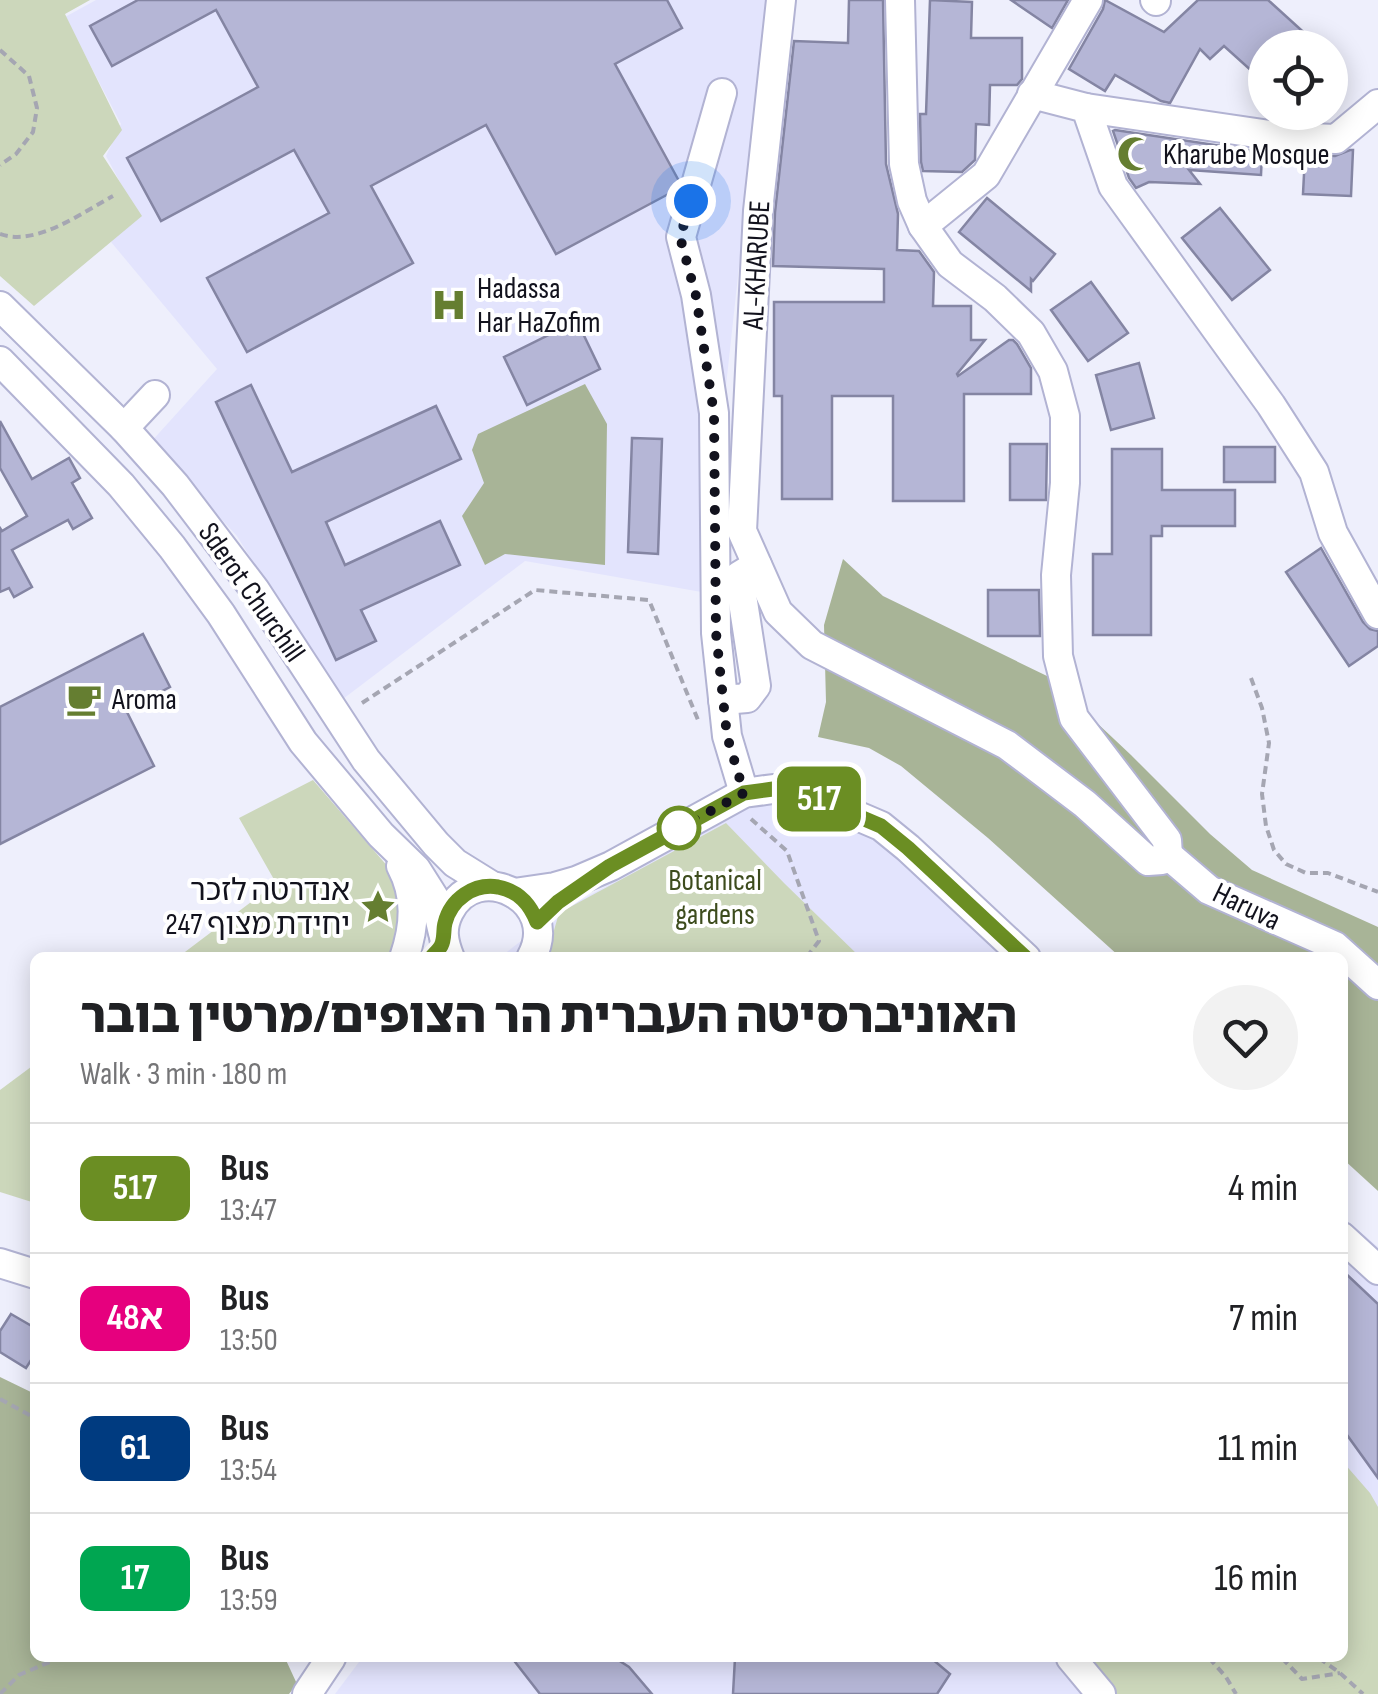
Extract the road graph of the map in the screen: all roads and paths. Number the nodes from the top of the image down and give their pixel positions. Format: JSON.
{"nodes":[{"id":1,"x":780,"y":0,"type":"edge"},
{"id":2,"x":900,"y":0,"type":"edge"},
{"id":3,"x":1088,"y":0,"type":"edge"},
{"id":4,"x":0,"y":50,"type":"edge"},
{"id":5,"x":722,"y":93,"type":"dead end"},
{"id":6,"x":1032,"y":94,"type":"junction"},
{"id":7,"x":1378,"y":104,"type":"edge"},
{"id":8,"x":1086,"y":108,"type":"junction"},
{"id":9,"x":0,"y":166,"type":"edge"},
{"id":10,"x":112,"y":196,"type":"dead end"},
{"id":11,"x":924,"y":226,"type":"junction"},
{"id":12,"x":0,"y":234,"type":"edge"},
{"id":13,"x":0,"y":306,"type":"edge"},
{"id":14,"x":0,"y":361,"type":"edge"},
{"id":15,"x":155,"y":395,"type":"dead end"},
{"id":16,"x":124,"y":428,"type":"junction"},
{"id":17,"x":757,"y":565,"type":"junction"},
{"id":18,"x":1378,"y":614,"type":"edge"},
{"id":19,"x":1251,"y":678,"type":"dead end"},
{"id":20,"x":723,"y":700,"type":"junction"},
{"id":21,"x":338,"y":719,"type":"junction"},
{"id":22,"x":701,"y":727,"type":"dead end"},
{"id":23,"x":737,"y":796,"type":"junction"},
{"id":24,"x":381,"y":835,"type":"junction"},
{"id":25,"x":1168,"y":856,"type":"junction"},
{"id":26,"x":610,"y":866,"type":"junction"},
{"id":27,"x":503,"y":889,"type":"junction"},
{"id":28,"x":1378,"y":892,"type":"edge"},
{"id":29,"x":537,"y":922,"type":"junction"},
{"id":30,"x":442,"y":948,"type":"edge"},
{"id":31,"x":406,"y":952,"type":"edge"},
{"id":32,"x":533,"y":952,"type":"edge"},
{"id":33,"x":811,"y":952,"type":"edge"},
{"id":34,"x":1020,"y":952,"type":"edge"},
{"id":35,"x":1342,"y":952,"type":"edge"},
{"id":36,"x":1348,"y":958,"type":"edge"},
{"id":37,"x":1378,"y":985,"type":"edge"},
{"id":38,"x":1348,"y":1243,"type":"edge"},
{"id":39,"x":0,"y":1262,"type":"edge"},
{"id":40,"x":1378,"y":1270,"type":"edge"},
{"id":41,"x":30,"y":1272,"type":"edge"},
{"id":42,"x":0,"y":1399,"type":"edge"},
{"id":43,"x":30,"y":1415,"type":"edge"},
{"id":44,"x":50,"y":1662,"type":"edge"},
{"id":45,"x":328,"y":1662,"type":"edge"},
{"id":46,"x":1074,"y":1662,"type":"edge"},
{"id":47,"x":1212,"y":1662,"type":"edge"},
{"id":48,"x":1286,"y":1662,"type":"edge"},
{"id":49,"x":1325,"y":1662,"type":"edge"},
{"id":50,"x":1340,"y":1673,"type":"junction"},
{"id":51,"x":0,"y":1694,"type":"edge"},
{"id":52,"x":307,"y":1694,"type":"edge"},
{"id":53,"x":1101,"y":1694,"type":"edge"},
{"id":54,"x":1236,"y":1694,"type":"edge"},
{"id":55,"x":1363,"y":1694,"type":"edge"}],
"edges":[{"from":1,"to":17,"type":"street","name":"AL-KHARUBE"},
{"from":2,"to":11,"type":"street"},
{"from":3,"to":6,"type":"street"},
{"from":4,"to":9,"type":"path"},
{"from":5,"to":20,"type":"street"},
{"from":6,"to":8,"type":"street"},
{"from":6,"to":11,"type":"street"},
{"from":7,"to":8,"type":"street"},
{"from":8,"to":18,"type":"street"},
{"from":10,"to":12,"type":"path"},
{"from":11,"to":25,"type":"street"},
{"from":13,"to":16,"type":"street","name":"Sderot Churchill"},
{"from":14,"to":24,"type":"street","name":"Sderot Churchill"},
{"from":15,"to":16,"type":"street"},
{"from":16,"to":21,"type":"street","name":"Sderot Churchill"},
{"from":17,"to":20,"type":"street"},
{"from":17,"to":25,"type":"street"},
{"from":19,"to":28,"type":"path"},
{"from":20,"to":23,"type":"street"},
{"from":21,"to":22,"type":"path"},
{"from":21,"to":27,"type":"street","name":"Sderot Churchill"},
{"from":23,"to":26,"type":"street"},
{"from":23,"to":33,"type":"path"},
{"from":23,"to":34,"type":"street"},
{"from":24,"to":30,"type":"street","name":"Sderot Churchill"},
{"from":24,"to":31,"type":"street"},
{"from":25,"to":35,"type":"street","name":"Haruva"},
{"from":26,"to":27,"type":"street"},
{"from":26,"to":29,"type":"street"},
{"from":27,"to":29,"type":"street","name":"Sderot Churchill"},
{"from":27,"to":30,"type":"street"},
{"from":29,"to":32,"type":"street"},
{"from":36,"to":37,"type":"street","name":"Haruva"},
{"from":38,"to":40,"type":"street"},
{"from":39,"to":41,"type":"street"},
{"from":42,"to":43,"type":"path"},
{"from":44,"to":51,"type":"path"},
{"from":45,"to":52,"type":"street"},
{"from":46,"to":53,"type":"street"},
{"from":47,"to":54,"type":"path"},
{"from":48,"to":50,"type":"path"},
{"from":49,"to":50,"type":"path"},
{"from":50,"to":55,"type":"path"}]}
